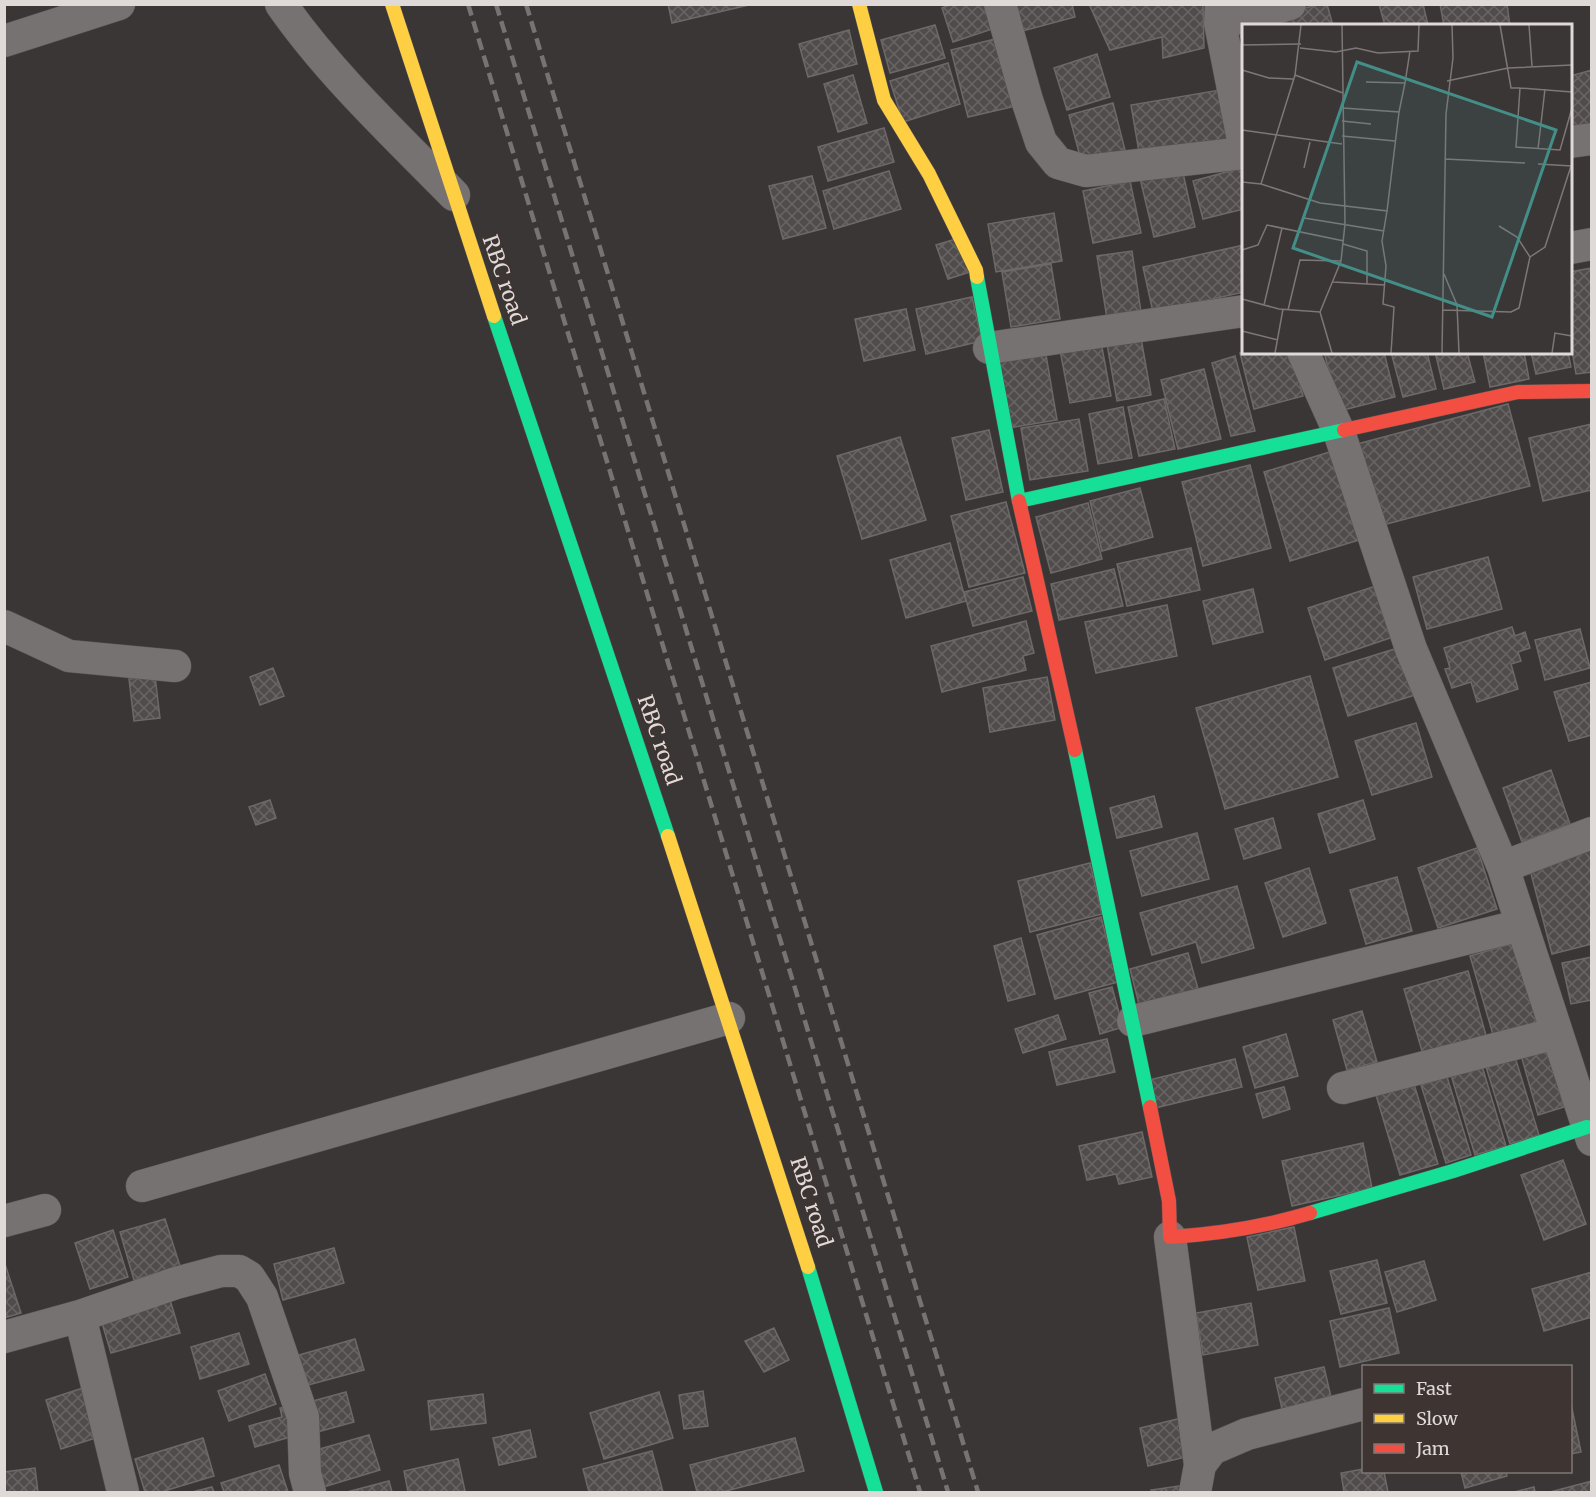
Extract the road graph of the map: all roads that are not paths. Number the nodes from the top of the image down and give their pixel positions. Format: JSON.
{"nodes":[{"id":1,"x":119,"y":4,"type":"edge"},
{"id":2,"x":281,"y":4,"type":"edge"},
{"id":3,"x":392,"y":4,"type":"edge"},
{"id":4,"x":859,"y":4,"type":"edge"},
{"id":5,"x":1000,"y":4,"type":"edge"},
{"id":6,"x":1290,"y":4,"type":"edge"},
{"id":7,"x":1220,"y":14,"type":"edge"},
{"id":8,"x":4,"y":41,"type":"edge"},
{"id":9,"x":1242,"y":134,"type":"edge"},
{"id":10,"x":1592,"y":140,"type":"edge"},
{"id":11,"x":1572,"y":142,"type":"edge"},
{"id":12,"x":1242,"y":153,"type":"edge"},
{"id":13,"x":454,"y":195,"type":"junction"},
{"id":14,"x":1592,"y":244,"type":"edge"},
{"id":15,"x":1572,"y":248,"type":"edge"},
{"id":16,"x":1242,"y":311,"type":"edge"},
{"id":17,"x":989,"y":348,"type":"junction"},
{"id":18,"x":1304,"y":354,"type":"edge"},
{"id":19,"x":1592,"y":391,"type":"edge"},
{"id":20,"x":1339,"y":432,"type":"junction"},
{"id":21,"x":1019,"y":501,"type":"junction"},
{"id":22,"x":4,"y":626,"type":"edge"},
{"id":23,"x":175,"y":666,"type":"dead end"},
{"id":24,"x":1592,"y":833,"type":"edge"},
{"id":25,"x":1503,"y":867,"type":"junction"},
{"id":26,"x":1522,"y":925,"type":"junction"},
{"id":27,"x":729,"y":1018,"type":"junction"},
{"id":28,"x":1133,"y":1021,"type":"junction"},
{"id":29,"x":1557,"y":1033,"type":"junction"},
{"id":30,"x":1343,"y":1088,"type":"dead end"},
{"id":31,"x":1589,"y":1133,"type":"edge"},
{"id":32,"x":142,"y":1186,"type":"dead end"},
{"id":33,"x":45,"y":1210,"type":"dead end"},
{"id":34,"x":4,"y":1221,"type":"edge"},
{"id":35,"x":1170,"y":1237,"type":"junction"},
{"id":36,"x":80,"y":1316,"type":"junction"},
{"id":37,"x":4,"y":1337,"type":"edge"},
{"id":38,"x":1362,"y":1405,"type":"edge"},
{"id":39,"x":1198,"y":1479,"type":"edge"},
{"id":40,"x":123,"y":1492,"type":"edge"},
{"id":41,"x":310,"y":1492,"type":"edge"},
{"id":42,"x":876,"y":1492,"type":"edge"}],
"edges":[{"from":1,"to":8,"type":"street"},
{"from":2,"to":13,"type":"street"},
{"from":3,"to":13,"type":"street","name":"RBC road"},
{"from":4,"to":17,"type":"street"},
{"from":5,"to":12,"type":"street"},
{"from":6,"to":7,"type":"street"},
{"from":7,"to":9,"type":"street"},
{"from":10,"to":11,"type":"street"},
{"from":13,"to":27,"type":"street","name":"RBC road"},
{"from":14,"to":15,"type":"street"},
{"from":16,"to":17,"type":"street"},
{"from":17,"to":21,"type":"street"},
{"from":18,"to":20,"type":"street"},
{"from":19,"to":20,"type":"street"},
{"from":20,"to":21,"type":"street"},
{"from":20,"to":25,"type":"street"},
{"from":21,"to":28,"type":"street"},
{"from":22,"to":23,"type":"street"},
{"from":24,"to":25,"type":"street"},
{"from":25,"to":26,"type":"street"},
{"from":26,"to":28,"type":"street"},
{"from":26,"to":29,"type":"street"},
{"from":27,"to":32,"type":"street"},
{"from":27,"to":42,"type":"street","name":"RBC road"},
{"from":28,"to":35,"type":"street"},
{"from":29,"to":30,"type":"street"},
{"from":29,"to":31,"type":"street"},
{"from":31,"to":35,"type":"street"},
{"from":33,"to":34,"type":"street"},
{"from":35,"to":39,"type":"street"},
{"from":36,"to":37,"type":"street"},
{"from":36,"to":40,"type":"street"},
{"from":36,"to":41,"type":"street"},
{"from":38,"to":39,"type":"street"}]}
